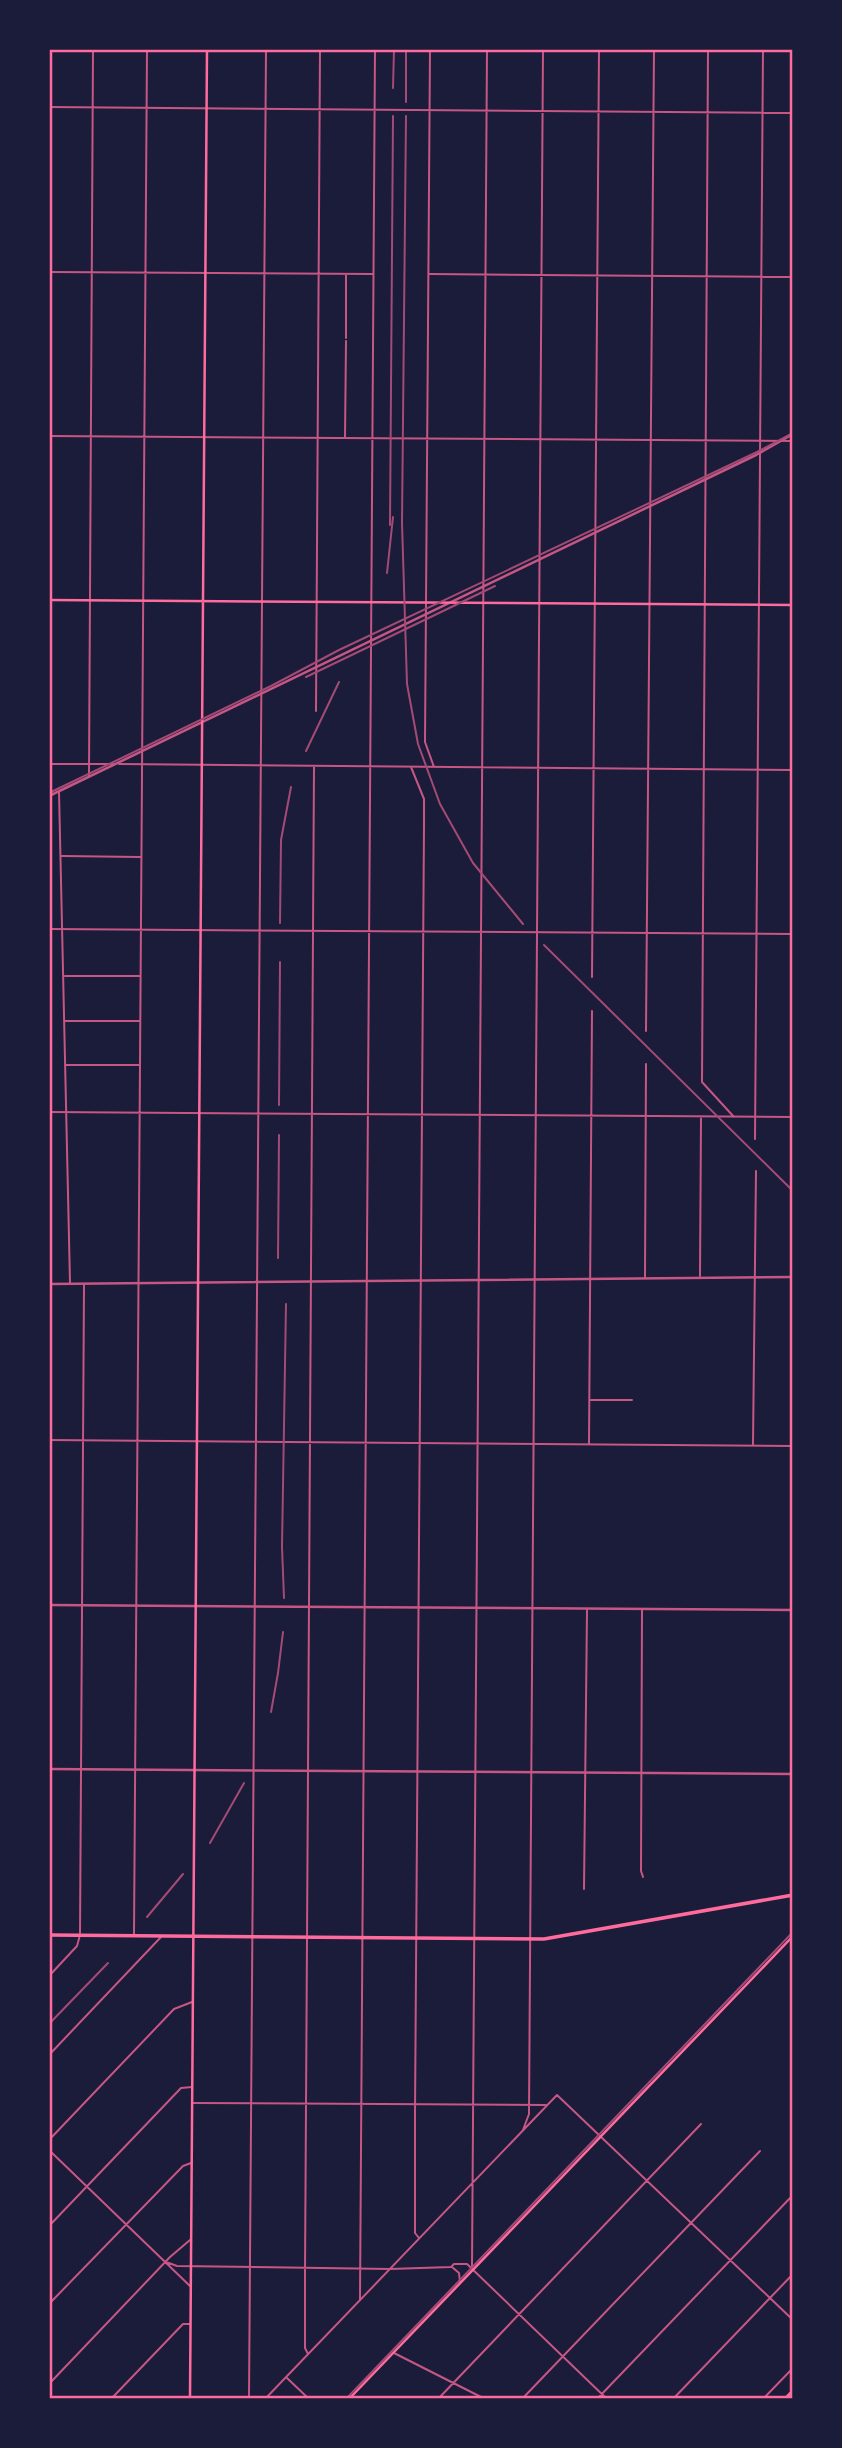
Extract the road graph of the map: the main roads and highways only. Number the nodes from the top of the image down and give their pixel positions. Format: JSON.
{"nodes":[{"id":1,"x":206,"y":49,"type":"edge"},
{"id":2,"x":49,"y":600,"type":"edge"},
{"id":3,"x":203,"y":601,"type":"junction"},
{"id":4,"x":793,"y":605,"type":"edge"},
{"id":5,"x":793,"y":1895,"type":"edge"},
{"id":6,"x":49,"y":1935,"type":"edge"},
{"id":7,"x":793,"y":1936,"type":"edge"},
{"id":8,"x":193,"y":1937,"type":"junction"},
{"id":9,"x":793,"y":2391,"type":"edge"},
{"id":10,"x":190,"y":2399,"type":"edge"},
{"id":11,"x":349,"y":2399,"type":"edge"},
{"id":12,"x":785,"y":2399,"type":"edge"}],
"edges":[{"from":1,"to":3,"type":"main road"},
{"from":2,"to":3,"type":"main road"},
{"from":3,"to":4,"type":"main road"},
{"from":3,"to":8,"type":"main road"},
{"from":5,"to":8,"type":"main road"},
{"from":6,"to":8,"type":"main road"},
{"from":7,"to":11,"type":"main road"},
{"from":8,"to":10,"type":"main road"},
{"from":9,"to":12,"type":"main road"}]}
